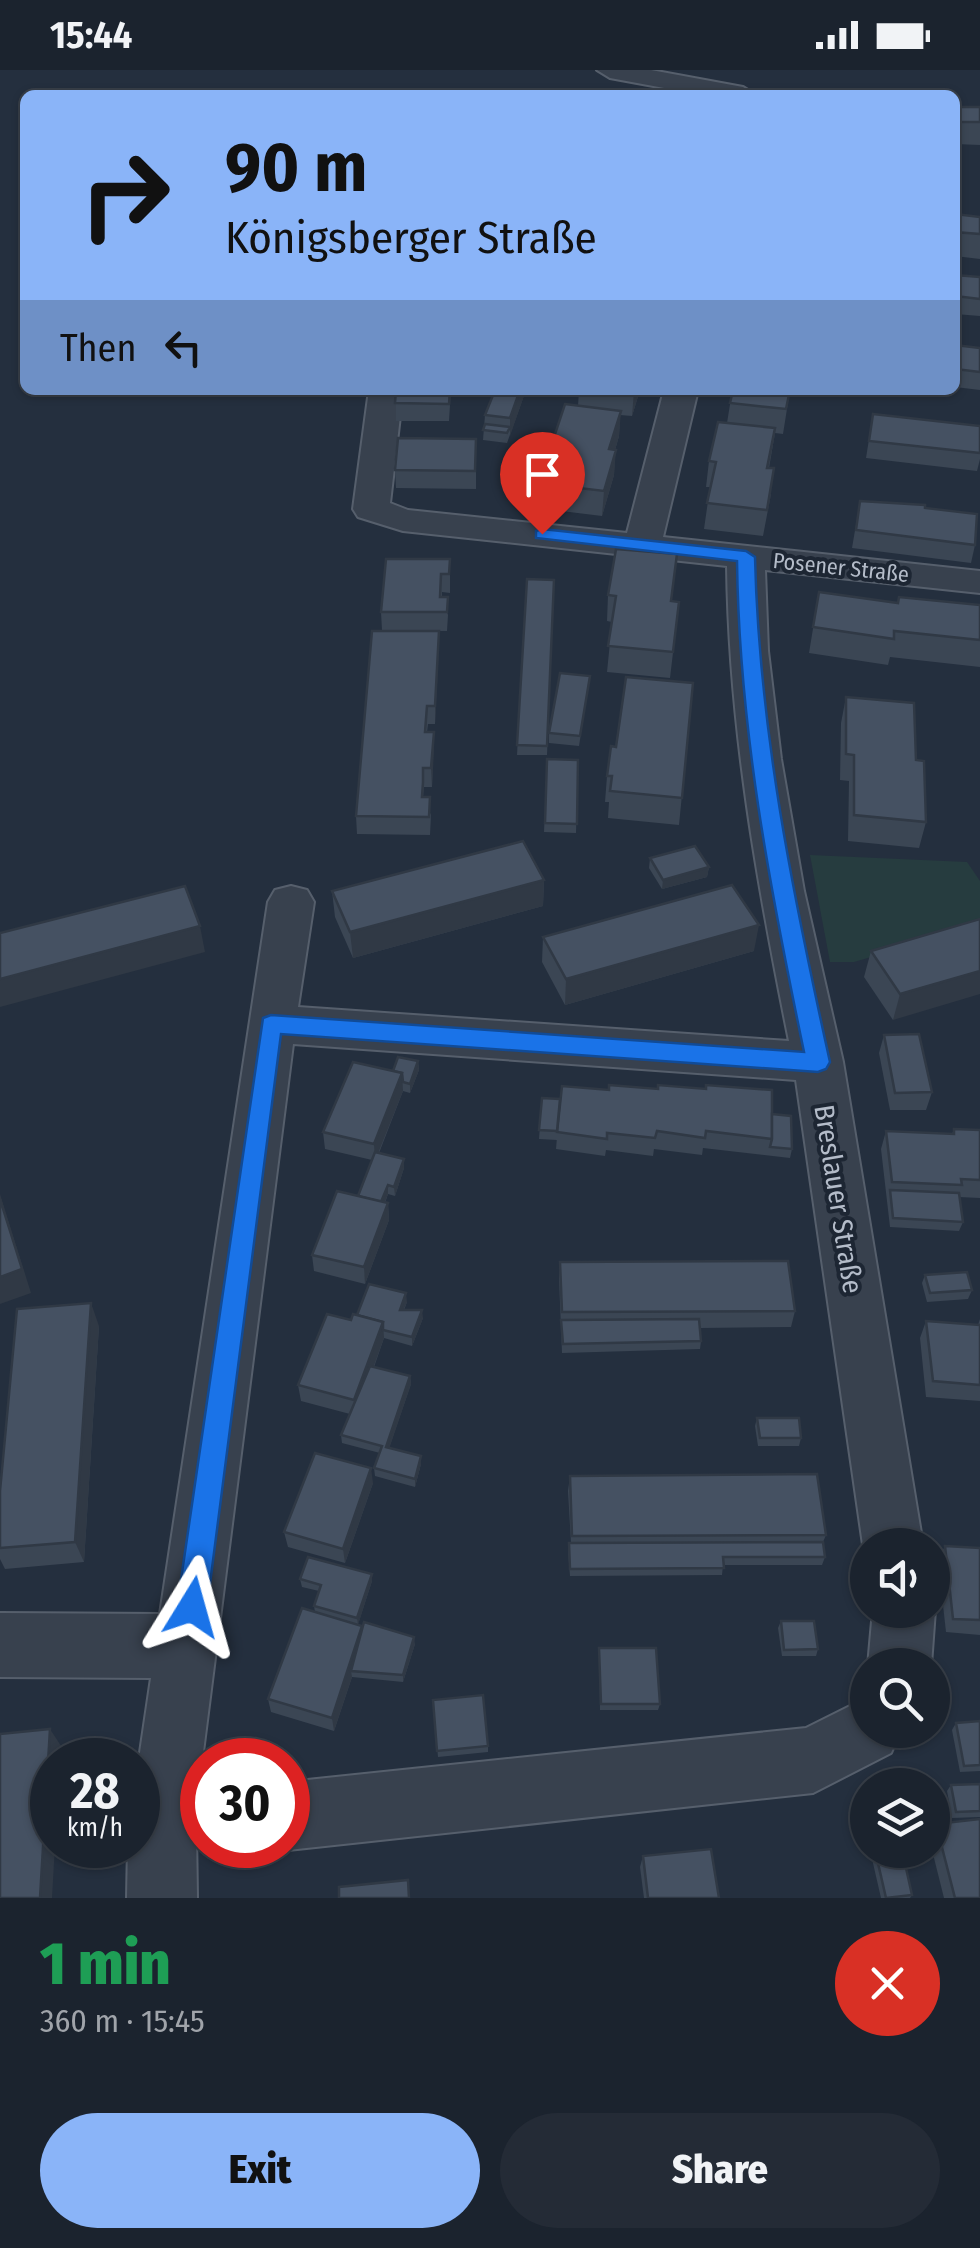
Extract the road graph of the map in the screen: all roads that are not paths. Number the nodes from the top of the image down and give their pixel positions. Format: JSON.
{"nodes":[{"id":1,"x":610,"y":70,"type":"edge"},
{"id":2,"x":716,"y":90,"type":"edge"},
{"id":3,"x":385,"y":395,"type":"edge"},
{"id":4,"x":680,"y":395,"type":"edge"},
{"id":5,"x":643,"y":544,"type":"junction"},
{"id":6,"x":746,"y":557,"type":"junction"},
{"id":7,"x":980,"y":582,"type":"edge"},
{"id":8,"x":291,"y":902,"type":"dead end"},
{"id":9,"x":271,"y":1024,"type":"junction"},
{"id":10,"x":818,"y":1062,"type":"junction"},
{"id":11,"x":890,"y":1528,"type":"edge"},
{"id":12,"x":0,"y":1645,"type":"edge"},
{"id":13,"x":187,"y":1646,"type":"junction"},
{"id":14,"x":184,"y":1738,"type":"edge"},
{"id":15,"x":850,"y":1740,"type":"edge"},
{"id":16,"x":310,"y":1814,"type":"edge"},
{"id":17,"x":180,"y":1835,"type":"edge"},
{"id":18,"x":162,"y":1898,"type":"edge"}],
"edges":[{"from":1,"to":2,"type":"street"},
{"from":3,"to":5,"type":"street","name":"Posener Straße"},
{"from":4,"to":5,"type":"street"},
{"from":5,"to":6,"type":"street","name":"Posener Straße"},
{"from":6,"to":7,"type":"street","name":"Posener Straße"},
{"from":6,"to":10,"type":"street","name":"Breslauer Straße"},
{"from":8,"to":9,"type":"street"},
{"from":9,"to":10,"type":"street"},
{"from":9,"to":13,"type":"street"},
{"from":10,"to":11,"type":"street","name":"Breslauer Straße"},
{"from":12,"to":13,"type":"street"},
{"from":13,"to":14,"type":"street"},
{"from":15,"to":16,"type":"street"},
{"from":17,"to":18,"type":"street"}]}
